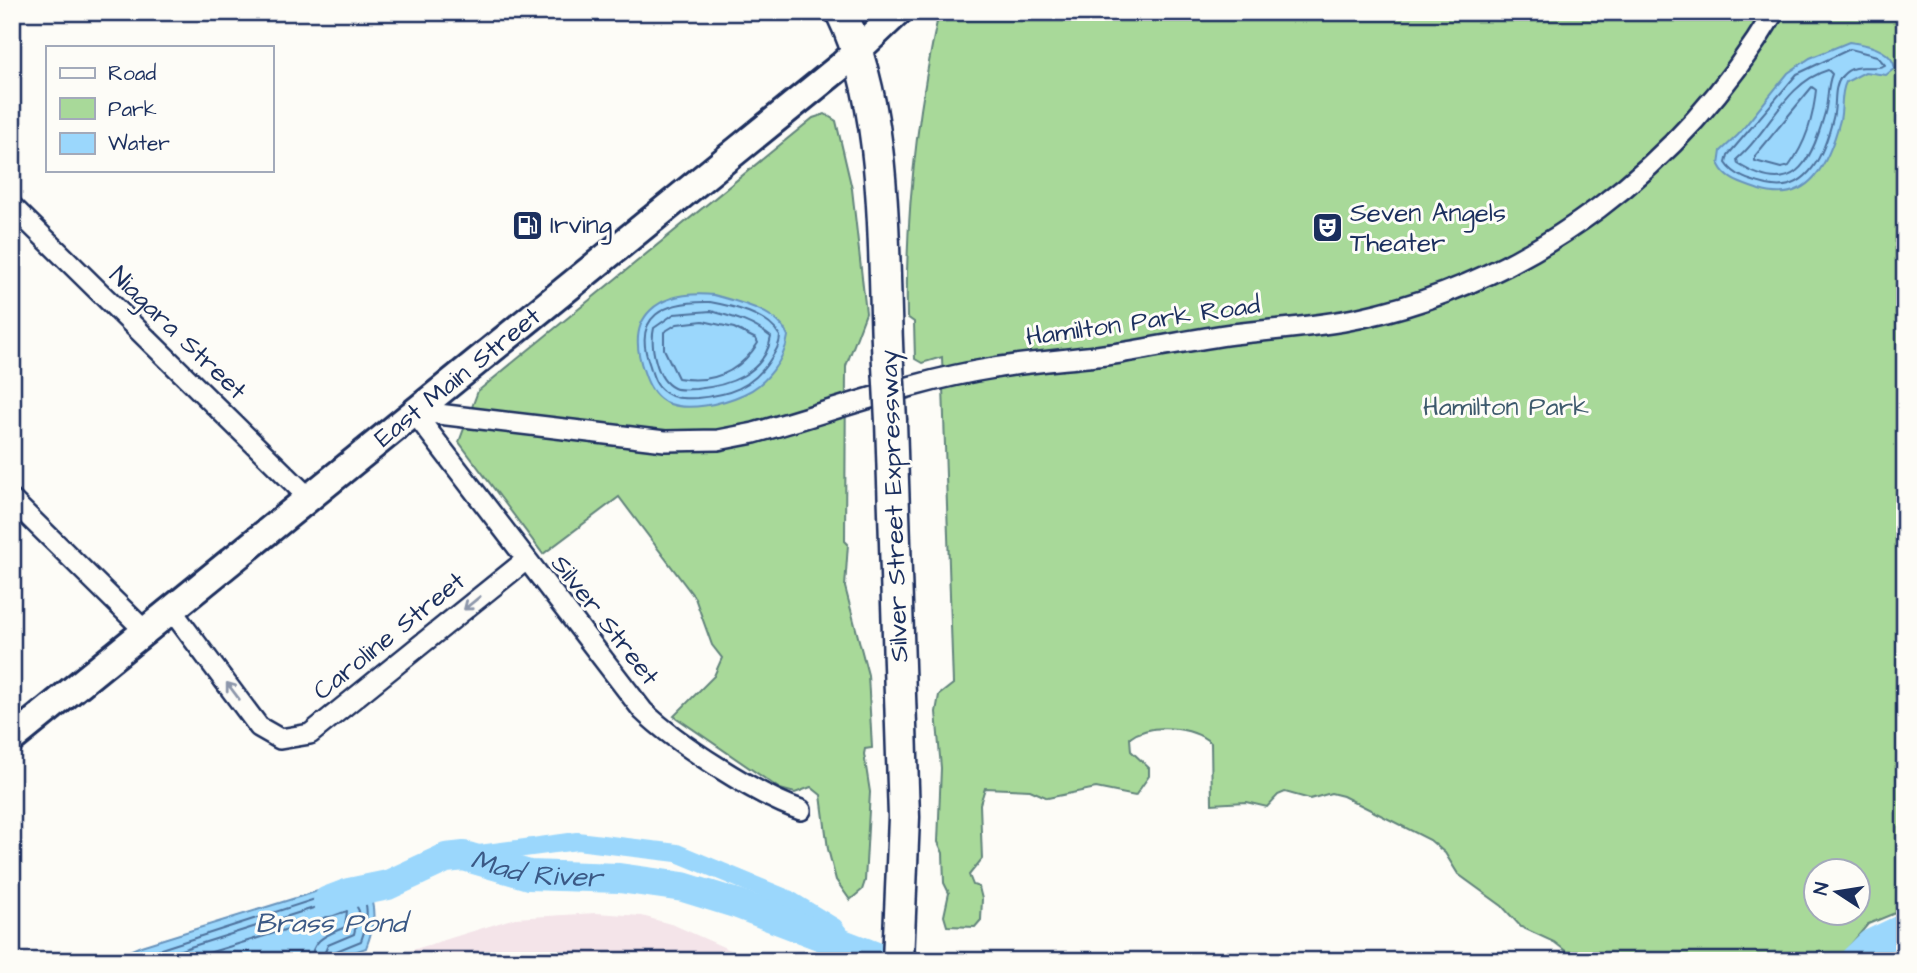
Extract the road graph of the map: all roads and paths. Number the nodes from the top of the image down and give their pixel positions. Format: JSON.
{"nodes":[{"id":1,"x":841,"y":12,"type":"edge"},
{"id":2,"x":898,"y":12,"type":"edge"},
{"id":3,"x":1774,"y":12,"type":"edge"},
{"id":4,"x":856,"y":53,"type":"junction"},
{"id":5,"x":12,"y":206,"type":"edge"},
{"id":6,"x":413,"y":411,"type":"junction"},
{"id":7,"x":307,"y":496,"type":"junction"},
{"id":8,"x":12,"y":500,"type":"edge"},
{"id":9,"x":526,"y":560,"type":"junction"},
{"id":10,"x":170,"y":608,"type":"junction"},
{"id":11,"x":144,"y":629,"type":"junction"},
{"id":12,"x":12,"y":738,"type":"edge"},
{"id":13,"x":801,"y":810,"type":"dead end"},
{"id":14,"x":898,"y":961,"type":"edge"}],
"edges":[{"from":1,"to":4,"type":"main road","name":"Silver Street Expressway"},
{"from":2,"to":4,"type":"main road","name":"East Main Street"},
{"from":3,"to":6,"type":"street","name":"Hamilton Park Road"},
{"from":4,"to":6,"type":"main road","name":"East Main Street"},
{"from":4,"to":14,"type":"main road","name":"Silver Street Expressway","bridge":true},
{"from":5,"to":7,"type":"street","name":"Niagara Street"},
{"from":6,"to":7,"type":"main road","name":"East Main Street"},
{"from":6,"to":9,"type":"street","name":"Silver Street"},
{"from":7,"to":10,"type":"main road","name":"East Main Street"},
{"from":8,"to":11,"type":"street"},
{"from":9,"to":10,"type":"street","name":"Caroline Street","one_way":true},
{"from":9,"to":13,"type":"street","name":"Silver Street"},
{"from":10,"to":11,"type":"main road","name":"East Main Street"},
{"from":11,"to":12,"type":"main road","name":"East Main Street"}]}
